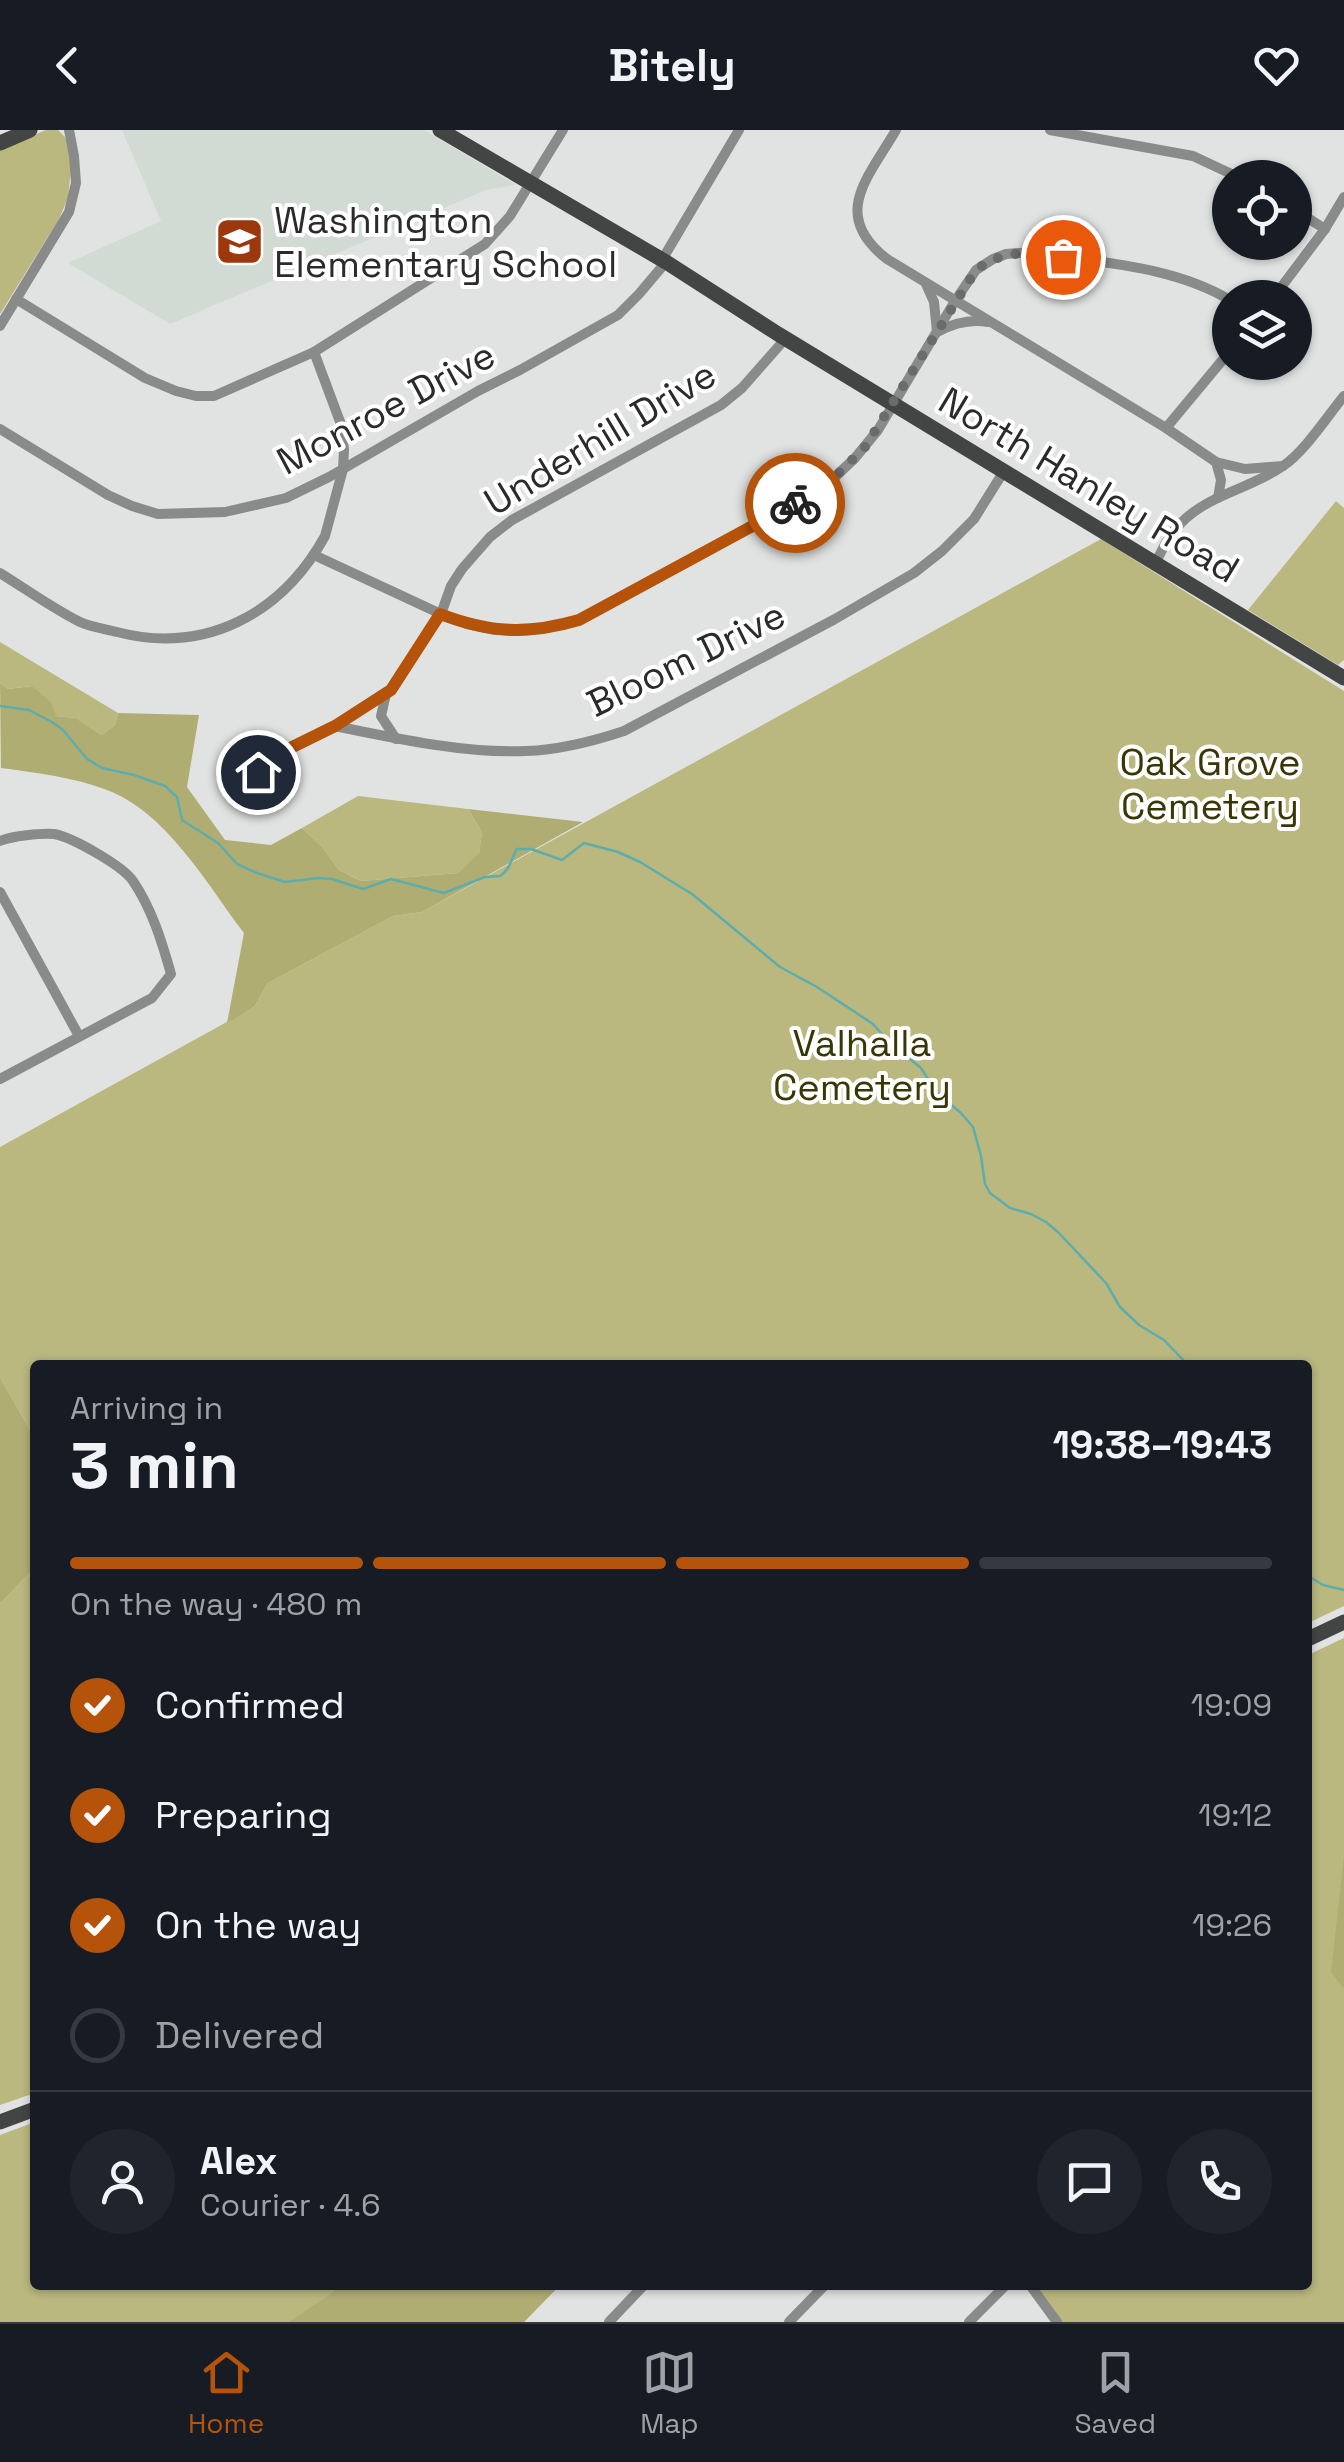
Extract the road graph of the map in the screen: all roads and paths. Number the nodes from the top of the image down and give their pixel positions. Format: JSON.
{"nodes":[{"id":1,"x":30,"y":130,"type":"edge"},
{"id":2,"x":69,"y":130,"type":"edge"},
{"id":3,"x":440,"y":130,"type":"edge"},
{"id":4,"x":563,"y":130,"type":"edge"},
{"id":5,"x":739,"y":130,"type":"edge"},
{"id":6,"x":896,"y":130,"type":"edge"},
{"id":7,"x":1050,"y":130,"type":"edge"},
{"id":8,"x":0,"y":142,"type":"edge"},
{"id":9,"x":1212,"y":165,"type":"edge"},
{"id":10,"x":530,"y":184,"type":"junction"},
{"id":11,"x":1344,"y":198,"type":"edge"},
{"id":12,"x":1312,"y":220,"type":"edge"},
{"id":13,"x":1326,"y":228,"type":"junction"},
{"id":14,"x":664,"y":261,"type":"junction"},
{"id":15,"x":1287,"y":280,"type":"edge"},
{"id":16,"x":926,"y":283,"type":"junction"},
{"id":17,"x":1212,"y":290,"type":"edge"},
{"id":18,"x":16,"y":299,"type":"junction"},
{"id":19,"x":955,"y":300,"type":"junction"},
{"id":20,"x":994,"y":324,"type":"junction"},
{"id":21,"x":0,"y":326,"type":"edge"},
{"id":22,"x":936,"y":332,"type":"junction"},
{"id":23,"x":786,"y":338,"type":"junction"},
{"id":24,"x":314,"y":352,"type":"junction"},
{"id":25,"x":1212,"y":373,"type":"edge"},
{"id":26,"x":1344,"y":396,"type":"edge"},
{"id":27,"x":893,"y":404,"type":"junction"},
{"id":28,"x":1166,"y":428,"type":"junction"},
{"id":29,"x":0,"y":429,"type":"edge"},
{"id":30,"x":1216,"y":462,"type":"junction"},
{"id":31,"x":1283,"y":466,"type":"junction"},
{"id":32,"x":343,"y":469,"type":"junction"},
{"id":33,"x":1004,"y":471,"type":"junction"},
{"id":34,"x":1218,"y":498,"type":"junction"},
{"id":35,"x":314,"y":554,"type":"junction"},
{"id":36,"x":1156,"y":562,"type":"junction"},
{"id":37,"x":0,"y":573,"type":"edge"},
{"id":38,"x":440,"y":614,"type":"junction"},
{"id":39,"x":1342,"y":674,"type":"edge"},
{"id":40,"x":386,"y":693,"type":"junction"},
{"id":41,"x":335,"y":726,"type":"junction"},
{"id":42,"x":396,"y":739,"type":"junction"},
{"id":43,"x":270,"y":758,"type":"dead end"},
{"id":44,"x":0,"y":841,"type":"edge"},
{"id":45,"x":0,"y":892,"type":"edge"},
{"id":46,"x":79,"y":1036,"type":"junction"},
{"id":47,"x":0,"y":1078,"type":"edge"},
{"id":48,"x":1344,"y":1622,"type":"edge"},
{"id":49,"x":1312,"y":1637,"type":"edge"},
{"id":50,"x":30,"y":2111,"type":"edge"},
{"id":51,"x":0,"y":2122,"type":"edge"},
{"id":52,"x":639,"y":2290,"type":"edge"},
{"id":53,"x":820,"y":2290,"type":"edge"},
{"id":54,"x":1001,"y":2290,"type":"edge"},
{"id":55,"x":1034,"y":2290,"type":"edge"},
{"id":56,"x":609,"y":2322,"type":"edge"},
{"id":57,"x":789,"y":2322,"type":"edge"},
{"id":58,"x":969,"y":2322,"type":"edge"},
{"id":59,"x":1057,"y":2322,"type":"edge"}],
"edges":[{"from":1,"to":8,"type":"main road"},
{"from":2,"to":18,"type":"street"},
{"from":3,"to":10,"type":"main road","name":"North Hanley Road"},
{"from":4,"to":10,"type":"street"},
{"from":5,"to":14,"type":"street","name":"Monroe Drive"},
{"from":6,"to":16,"type":"street"},
{"from":7,"to":9,"type":"street"},
{"from":10,"to":14,"type":"main road","name":"North Hanley Road"},
{"from":10,"to":24,"type":"street"},
{"from":11,"to":13,"type":"street"},
{"from":12,"to":13,"type":"street"},
{"from":13,"to":15,"type":"street"},
{"from":14,"to":23,"type":"main road","name":"North Hanley Road"},
{"from":14,"to":32,"type":"street","name":"Monroe Drive"},
{"from":16,"to":19,"type":"street"},
{"from":16,"to":22,"type":"street"},
{"from":17,"to":19,"type":"street"},
{"from":18,"to":21,"type":"street"},
{"from":18,"to":24,"type":"street"},
{"from":19,"to":20,"type":"street"},
{"from":19,"to":22,"type":"street"},
{"from":20,"to":22,"type":"street"},
{"from":20,"to":28,"type":"street"},
{"from":22,"to":27,"type":"street"},
{"from":23,"to":27,"type":"main road","name":"North Hanley Road"},
{"from":23,"to":38,"type":"street","name":"Underhill Drive"},
{"from":24,"to":32,"type":"street"},
{"from":25,"to":28,"type":"street"},
{"from":26,"to":31,"type":"street"},
{"from":27,"to":33,"type":"main road","name":"North Hanley Road"},
{"from":27,"to":38,"type":"street"},
{"from":28,"to":30,"type":"street"},
{"from":29,"to":32,"type":"street","name":"Monroe Drive"},
{"from":30,"to":31,"type":"street"},
{"from":30,"to":34,"type":"street"},
{"from":31,"to":34,"type":"street"},
{"from":32,"to":35,"type":"street"},
{"from":33,"to":36,"type":"main road","name":"North Hanley Road"},
{"from":33,"to":42,"type":"street","name":"Bloom Drive"},
{"from":34,"to":36,"type":"street"},
{"from":35,"to":37,"type":"street"},
{"from":35,"to":38,"type":"street"},
{"from":36,"to":39,"type":"main road","name":"North Hanley Road"},
{"from":38,"to":40,"type":"street","name":"Underhill Drive"},
{"from":40,"to":41,"type":"street","name":"Underhill Drive"},
{"from":40,"to":42,"type":"street"},
{"from":41,"to":42,"type":"street","name":"Bloom Drive"},
{"from":41,"to":43,"type":"street","name":"Underhill Drive"},
{"from":44,"to":46,"type":"street"},
{"from":45,"to":46,"type":"street"},
{"from":46,"to":47,"type":"street"},
{"from":48,"to":49,"type":"main road"},
{"from":50,"to":51,"type":"main road"},
{"from":52,"to":56,"type":"street"},
{"from":53,"to":57,"type":"street"},
{"from":54,"to":58,"type":"street"},
{"from":55,"to":59,"type":"street"}]}
